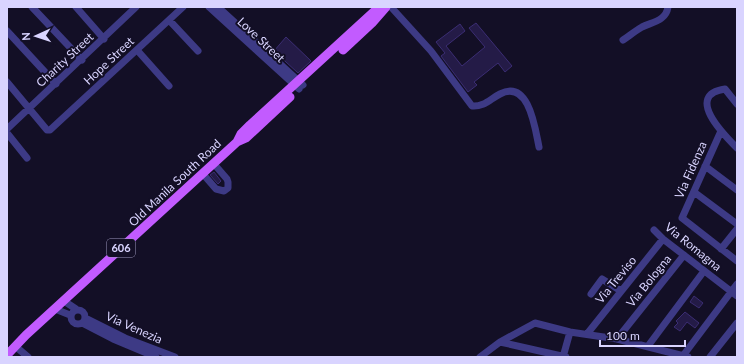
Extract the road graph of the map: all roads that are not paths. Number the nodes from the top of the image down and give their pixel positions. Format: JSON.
{"nodes":[{"id":1,"x":32,"y":7,"type":"edge"},
{"id":2,"x":76,"y":7,"type":"edge"},
{"id":3,"x":136,"y":7,"type":"edge"},
{"id":4,"x":183,"y":7,"type":"edge"},
{"id":5,"x":209,"y":7,"type":"edge"},
{"id":6,"x":218,"y":7,"type":"edge"},
{"id":7,"x":379,"y":7,"type":"edge"},
{"id":8,"x":386,"y":7,"type":"edge"},
{"id":9,"x":391,"y":7,"type":"edge"},
{"id":10,"x":668,"y":7,"type":"edge"},
{"id":11,"x":169,"y":20,"type":"junction"},
{"id":12,"x":7,"y":31,"type":"edge"},
{"id":13,"x":104,"y":39,"type":"junction"},
{"id":14,"x":623,"y":40,"type":"dead end"},
{"id":15,"x":137,"y":50,"type":"junction"},
{"id":16,"x":198,"y":51,"type":"dead end"},
{"id":17,"x":82,"y":60,"type":"junction"},
{"id":18,"x":7,"y":82,"type":"edge"},
{"id":19,"x":56,"y":84,"type":"junction"},
{"id":20,"x":299,"y":85,"type":"junction"},
{"id":21,"x":169,"y":86,"type":"dead end"},
{"id":22,"x":737,"y":104,"type":"edge"},
{"id":23,"x":30,"y":107,"type":"junction"},
{"id":24,"x":7,"y":129,"type":"edge"},
{"id":25,"x":721,"y":131,"type":"junction"},
{"id":26,"x":7,"y":133,"type":"edge"},
{"id":27,"x":538,"y":147,"type":"dead end"},
{"id":28,"x":737,"y":148,"type":"edge"},
{"id":29,"x":27,"y":158,"type":"dead end"},
{"id":30,"x":214,"y":164,"type":"junction"},
{"id":31,"x":705,"y":166,"type":"junction"},
{"id":32,"x":203,"y":174,"type":"junction"},
{"id":33,"x":737,"y":190,"type":"edge"},
{"id":34,"x":694,"y":192,"type":"junction"},
{"id":35,"x":737,"y":224,"type":"edge"},
{"id":36,"x":737,"y":229,"type":"edge"},
{"id":37,"x":654,"y":230,"type":"dead end"},
{"id":38,"x":663,"y":239,"type":"junction"},
{"id":39,"x":721,"y":250,"type":"junction"},
{"id":40,"x":684,"y":255,"type":"junction"},
{"id":41,"x":737,"y":261,"type":"edge"},
{"id":42,"x":704,"y":271,"type":"junction"},
{"id":43,"x":737,"y":284,"type":"edge"},
{"id":44,"x":621,"y":291,"type":"junction"},
{"id":45,"x":591,"y":294,"type":"dead end"},
{"id":46,"x":734,"y":294,"type":"edge"},
{"id":47,"x":64,"y":300,"type":"junction"},
{"id":48,"x":55,"y":309,"type":"junction"},
{"id":49,"x":76,"y":309,"type":"junction"},
{"id":50,"x":70,"y":316,"type":"junction"},
{"id":51,"x":84,"y":320,"type":"junction"},
{"id":52,"x":737,"y":323,"type":"edge"},
{"id":53,"x":570,"y":332,"type":"junction"},
{"id":54,"x":587,"y":334,"type":"junction"},
{"id":55,"x":617,"y":339,"type":"junction"},
{"id":56,"x":500,"y":342,"type":"junction"},
{"id":57,"x":15,"y":346,"type":"junction"},
{"id":58,"x":648,"y":346,"type":"junction"},
{"id":59,"x":7,"y":355,"type":"edge"},
{"id":60,"x":28,"y":357,"type":"edge"},
{"id":61,"x":156,"y":357,"type":"edge"},
{"id":62,"x":175,"y":357,"type":"edge"},
{"id":63,"x":480,"y":357,"type":"edge"},
{"id":64,"x":564,"y":357,"type":"edge"},
{"id":65,"x":684,"y":357,"type":"edge"},
{"id":66,"x":710,"y":357,"type":"edge"}],
"edges":[{"from":1,"to":17,"type":"street"},
{"from":2,"to":13,"type":"street"},
{"from":3,"to":13,"type":"street","name":"Charity Street"},
{"from":4,"to":11,"type":"street","name":"Hope Street"},
{"from":5,"to":20,"type":"street","name":"Love Street"},
{"from":6,"to":20,"type":"street","name":"Love Street"},
{"from":7,"to":20,"type":"main road","name":"Old Manila South Road","number":"606"},
{"from":8,"to":20,"type":"main road","name":"Old Manila South Road","number":"606"},
{"from":9,"to":27,"type":"street"},
{"from":10,"to":14,"type":"street"},
{"from":11,"to":15,"type":"street","name":"Hope Street"},
{"from":11,"to":16,"type":"street"},
{"from":12,"to":19,"type":"street"},
{"from":13,"to":17,"type":"street","name":"Charity Street"},
{"from":15,"to":21,"type":"street"},
{"from":15,"to":23,"type":"street","name":"Hope Street"},
{"from":17,"to":19,"type":"street","name":"Charity Street"},
{"from":18,"to":23,"type":"street"},
{"from":19,"to":23,"type":"street","name":"Charity Street"},
{"from":20,"to":30,"type":"main road","name":"Old Manila South Road","number":"606"},
{"from":22,"to":25,"type":"street"},
{"from":23,"to":24,"type":"street","name":"Charity Street"},
{"from":25,"to":28,"type":"street"},
{"from":25,"to":31,"type":"street","name":"Via Fidenza"},
{"from":26,"to":29,"type":"street"},
{"from":30,"to":32,"type":"main road","name":"Old Manila South Road","number":"606"},
{"from":30,"to":32,"type":"street"},
{"from":31,"to":33,"type":"street"},
{"from":31,"to":34,"type":"street","name":"Via Fidenza"},
{"from":32,"to":47,"type":"main road","name":"Old Manila South Road","number":"606"},
{"from":34,"to":35,"type":"street"},
{"from":34,"to":39,"type":"street","name":"Via Fidenza"},
{"from":36,"to":39,"type":"street"},
{"from":37,"to":38,"type":"street","name":"Via Romagna"},
{"from":38,"to":40,"type":"street","name":"Via Romagna"},
{"from":38,"to":44,"type":"street","name":"Via Treviso"},
{"from":39,"to":41,"type":"street"},
{"from":40,"to":42,"type":"street","name":"Via Romagna"},
{"from":40,"to":55,"type":"street","name":"Via Bologna"},
{"from":42,"to":46,"type":"street","name":"Via Romagna"},
{"from":42,"to":58,"type":"street"},
{"from":43,"to":46,"type":"street"},
{"from":44,"to":45,"type":"street"},
{"from":44,"to":54,"type":"street","name":"Via Treviso"},
{"from":46,"to":65,"type":"street"},
{"from":47,"to":48,"type":"main road","name":"Old Manila South Road","number":"606"},
{"from":47,"to":49,"type":"street"},
{"from":48,"to":50,"type":"street"},
{"from":48,"to":57,"type":"main road","name":"Old Manila South Road","number":"606"},
{"from":49,"to":50,"type":"street"},
{"from":49,"to":51,"type":"street"},
{"from":50,"to":51,"type":"street"},
{"from":51,"to":61,"type":"street","name":"Via Venezia"},
{"from":51,"to":62,"type":"street","name":"Via Venezia"},
{"from":52,"to":66,"type":"street"},
{"from":53,"to":54,"type":"street"},
{"from":53,"to":56,"type":"street"},
{"from":53,"to":64,"type":"street"},
{"from":54,"to":55,"type":"street"},
{"from":55,"to":58,"type":"street"},
{"from":56,"to":63,"type":"street"},
{"from":56,"to":64,"type":"street"},
{"from":57,"to":59,"type":"main road","name":"Old Manila South Road","number":"606"},
{"from":57,"to":60,"type":"street"},
{"from":58,"to":65,"type":"street"}]}
